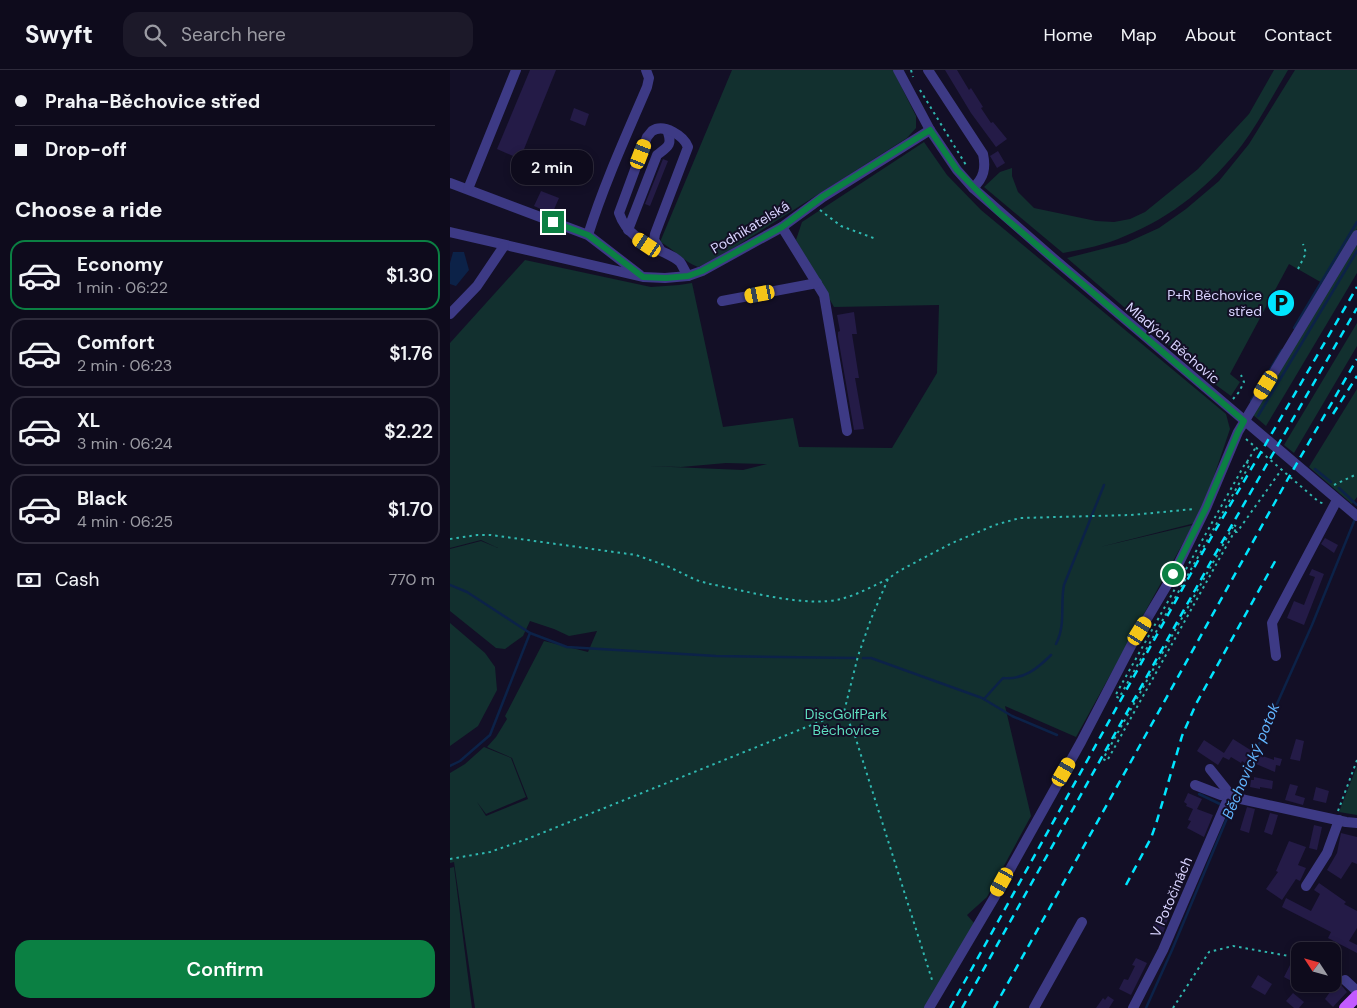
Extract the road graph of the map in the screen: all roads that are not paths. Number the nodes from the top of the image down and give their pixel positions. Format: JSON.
{"nodes":[{"id":1,"x":516,"y":70,"type":"edge"},
{"id":2,"x":646,"y":70,"type":"edge"},
{"id":3,"x":898,"y":70,"type":"edge"},
{"id":4,"x":928,"y":70,"type":"edge"},
{"id":5,"x":667,"y":130,"type":"junction"},
{"id":6,"x":930,"y":130,"type":"junction"},
{"id":7,"x":450,"y":183,"type":"edge"},
{"id":8,"x":973,"y":188,"type":"junction"},
{"id":9,"x":468,"y":189,"type":"junction"},
{"id":10,"x":782,"y":227,"type":"junction"},
{"id":11,"x":628,"y":230,"type":"junction"},
{"id":12,"x":450,"y":232,"type":"edge"},
{"id":13,"x":588,"y":235,"type":"junction"},
{"id":14,"x":1357,"y":235,"type":"edge"},
{"id":15,"x":504,"y":246,"type":"junction"},
{"id":16,"x":661,"y":251,"type":"junction"},
{"id":17,"x":688,"y":276,"type":"junction"},
{"id":18,"x":643,"y":277,"type":"junction"},
{"id":19,"x":817,"y":283,"type":"junction"},
{"id":20,"x":722,"y":302,"type":"dead end"},
{"id":21,"x":450,"y":314,"type":"edge"},
{"id":22,"x":1244,"y":421,"type":"junction"},
{"id":23,"x":847,"y":431,"type":"dead end"},
{"id":24,"x":1337,"y":500,"type":"junction"},
{"id":25,"x":1354,"y":514,"type":"edge"},
{"id":26,"x":1276,"y":656,"type":"dead end"},
{"id":27,"x":1210,"y":769,"type":"dead end"},
{"id":28,"x":1195,"y":785,"type":"dead end"},
{"id":29,"x":1235,"y":796,"type":"junction"},
{"id":30,"x":1339,"y":820,"type":"junction"},
{"id":31,"x":1357,"y":823,"type":"edge"},
{"id":32,"x":1306,"y":886,"type":"dead end"},
{"id":33,"x":1082,"y":922,"type":"dead end"},
{"id":34,"x":1345,"y":980,"type":"dead end"},
{"id":35,"x":1357,"y":991,"type":"edge"},
{"id":36,"x":1357,"y":996,"type":"edge"},
{"id":37,"x":1347,"y":1007,"type":"edge"},
{"id":38,"x":930,"y":1008,"type":"edge"},
{"id":39,"x":1034,"y":1008,"type":"edge"},
{"id":40,"x":1133,"y":1008,"type":"edge"}],
"edges":[{"from":1,"to":9,"type":"street"},
{"from":2,"to":13,"type":"street"},
{"from":3,"to":6,"type":"street","name":"Mladých Běchovic"},
{"from":4,"to":8,"type":"street"},
{"from":5,"to":11,"type":"street"},
{"from":5,"to":11,"type":"street"},
{"from":5,"to":16,"type":"street"},
{"from":6,"to":8,"type":"street","name":"Mladých Běchovic"},
{"from":6,"to":10,"type":"street","name":"Podnikatelská"},
{"from":7,"to":9,"type":"street"},
{"from":8,"to":22,"type":"street","name":"Mladých Běchovic"},
{"from":9,"to":13,"type":"street"},
{"from":10,"to":17,"type":"street","name":"Podnikatelská"},
{"from":10,"to":19,"type":"street"},
{"from":11,"to":16,"type":"street"},
{"from":12,"to":15,"type":"street","name":"Podnikatelská"},
{"from":13,"to":18,"type":"street"},
{"from":14,"to":22,"type":"street"},
{"from":15,"to":18,"type":"street","name":"Podnikatelská"},
{"from":15,"to":21,"type":"street"},
{"from":16,"to":17,"type":"street"},
{"from":17,"to":18,"type":"street","name":"Podnikatelská"},
{"from":19,"to":20,"type":"street"},
{"from":19,"to":23,"type":"street"},
{"from":22,"to":24,"type":"street","name":"Mladých Běchovic"},
{"from":22,"to":38,"type":"street"},
{"from":24,"to":25,"type":"street","name":"Mladých Běchovic"},
{"from":24,"to":26,"type":"street"},
{"from":27,"to":29,"type":"street"},
{"from":28,"to":29,"type":"street"},
{"from":29,"to":30,"type":"street"},
{"from":29,"to":40,"type":"street","name":"V Potočinách"},
{"from":30,"to":31,"type":"street"},
{"from":30,"to":32,"type":"street"},
{"from":33,"to":39,"type":"street"},
{"from":34,"to":35,"type":"street"},
{"from":36,"to":37,"type":"main road"}]}
